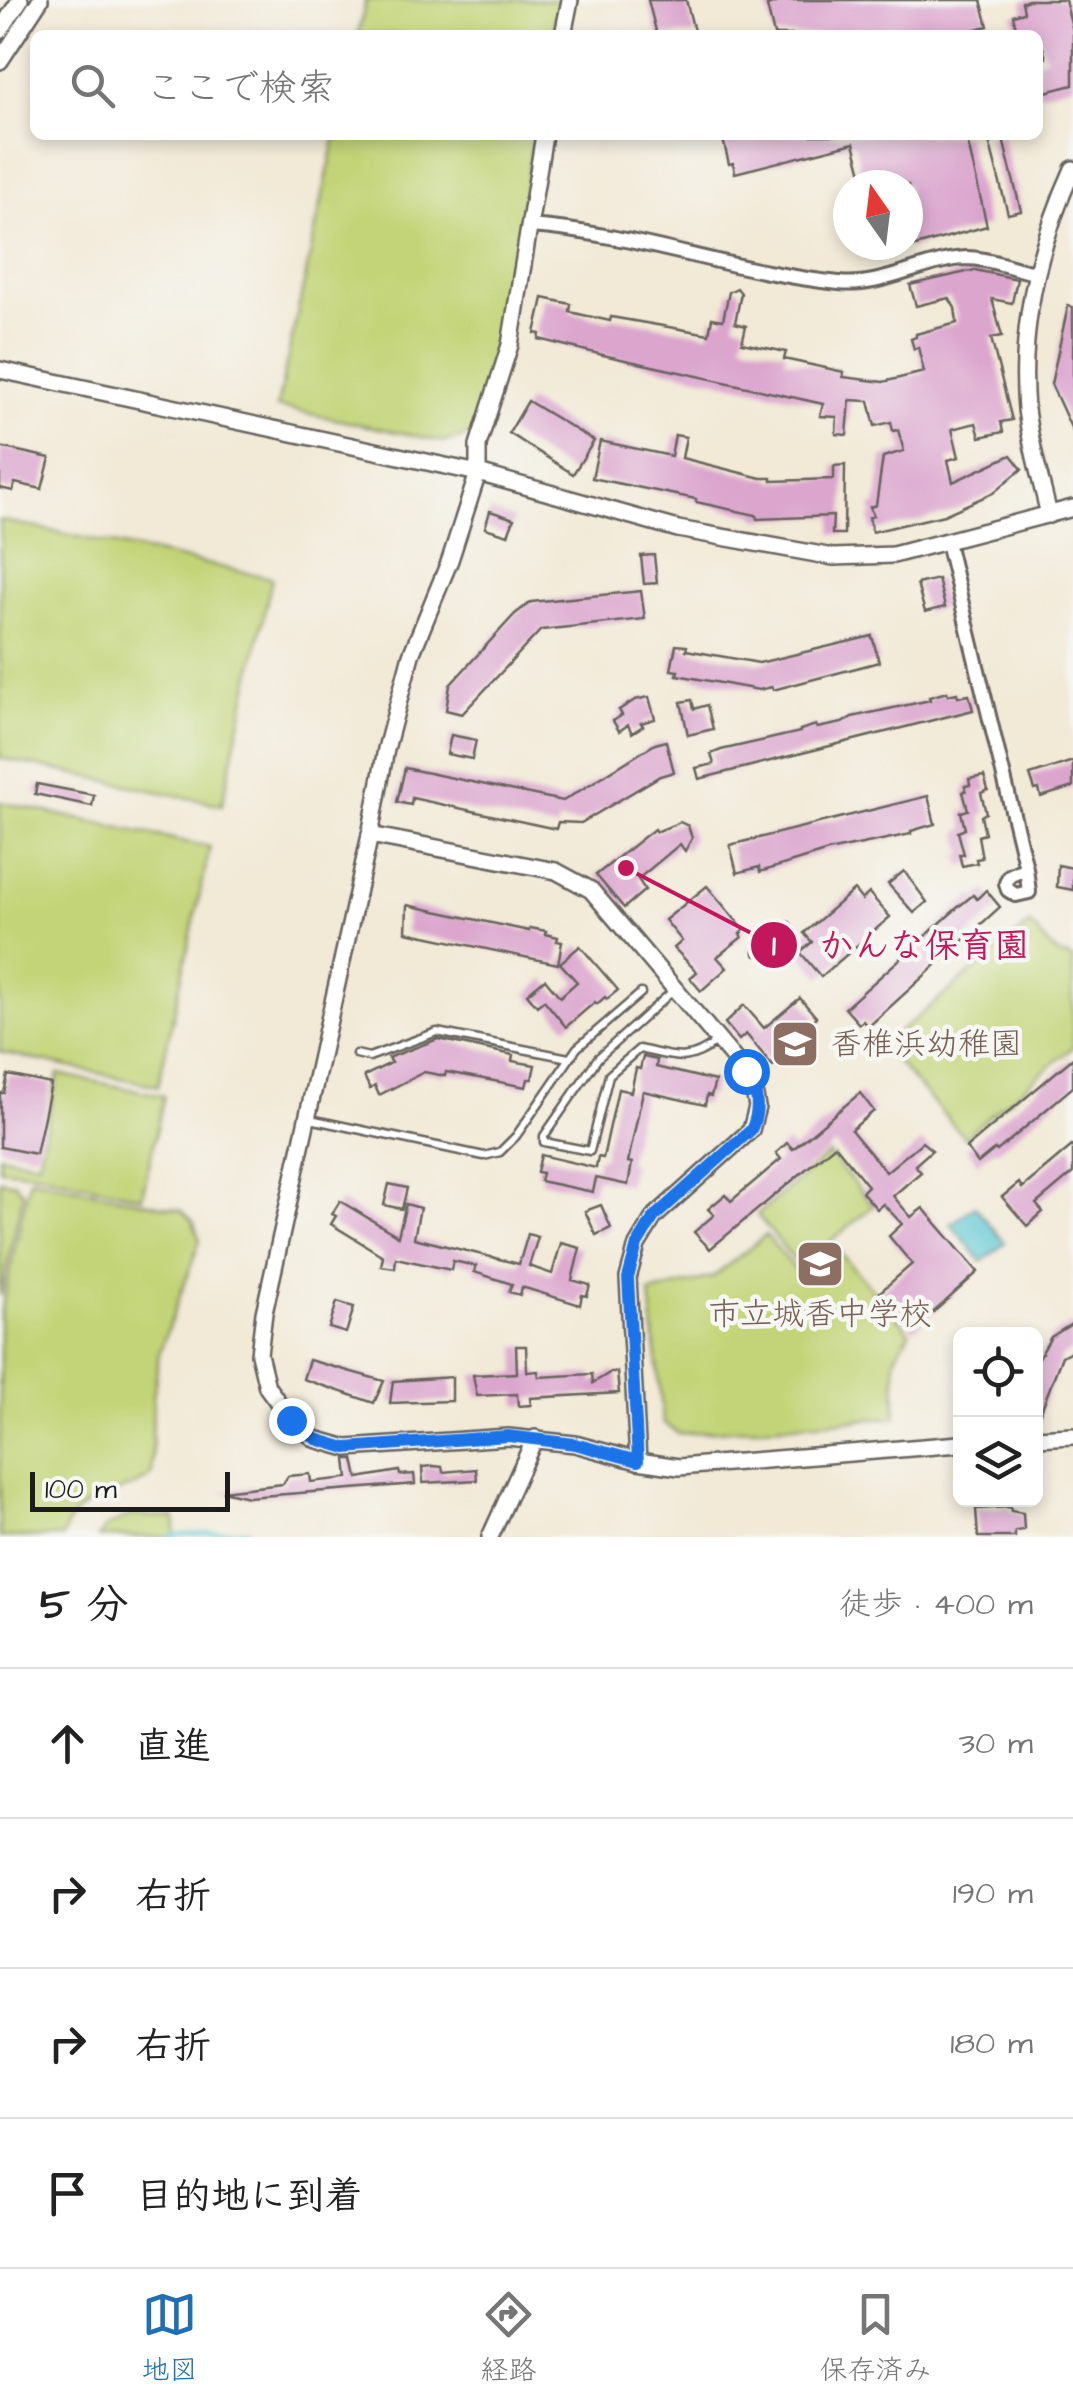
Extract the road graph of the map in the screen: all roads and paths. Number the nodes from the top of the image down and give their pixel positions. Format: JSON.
{"nodes":[{"id":1,"x":20,"y":0,"type":"edge"},
{"id":2,"x":40,"y":0,"type":"edge"},
{"id":3,"x":570,"y":0,"type":"edge"},
{"id":4,"x":564,"y":30,"type":"edge"},
{"id":5,"x":0,"y":31,"type":"edge"},
{"id":6,"x":0,"y":61,"type":"edge"},
{"id":7,"x":543,"y":140,"type":"edge"},
{"id":8,"x":1073,"y":169,"type":"edge"},
{"id":9,"x":530,"y":226,"type":"junction"},
{"id":10,"x":1035,"y":273,"type":"junction"},
{"id":11,"x":0,"y":370,"type":"edge"},
{"id":12,"x":478,"y":473,"type":"junction"},
{"id":13,"x":1073,"y":508,"type":"edge"},
{"id":14,"x":1048,"y":515,"type":"junction"},
{"id":15,"x":947,"y":542,"type":"junction"},
{"id":16,"x":370,"y":834,"type":"junction"},
{"id":17,"x":1026,"y":868,"type":"dead end"},
{"id":18,"x":788,"y":926,"type":"dead end"},
{"id":19,"x":758,"y":952,"type":"dead end"},
{"id":20,"x":676,"y":988,"type":"junction"},
{"id":21,"x":641,"y":993,"type":"dead end"},
{"id":22,"x":720,"y":1040,"type":"junction"},
{"id":23,"x":356,"y":1054,"type":"dead end"},
{"id":24,"x":569,"y":1058,"type":"junction"},
{"id":25,"x":306,"y":1118,"type":"junction"},
{"id":26,"x":1073,"y":1436,"type":"edge"},
{"id":27,"x":535,"y":1438,"type":"junction"},
{"id":28,"x":1043,"y":1438,"type":"edge"},
{"id":29,"x":953,"y":1445,"type":"edge"},
{"id":30,"x":638,"y":1461,"type":"junction"},
{"id":31,"x":490,"y":1537,"type":"edge"}],
"edges":[{"from":1,"to":5,"type":"street"},
{"from":2,"to":6,"type":"street"},
{"from":3,"to":4,"type":"street"},
{"from":7,"to":9,"type":"street"},
{"from":8,"to":10,"type":"street"},
{"from":9,"to":10,"type":"street"},
{"from":9,"to":12,"type":"street"},
{"from":10,"to":14,"type":"street"},
{"from":11,"to":12,"type":"street"},
{"from":12,"to":15,"type":"street"},
{"from":12,"to":16,"type":"street"},
{"from":13,"to":14,"type":"street"},
{"from":14,"to":15,"type":"street"},
{"from":15,"to":17,"type":"street"},
{"from":16,"to":20,"type":"street"},
{"from":16,"to":25,"type":"street"},
{"from":18,"to":19,"type":"lane"},
{"from":20,"to":22,"type":"street"},
{"from":20,"to":22,"type":"lane"},
{"from":21,"to":24,"type":"lane"},
{"from":22,"to":30,"type":"street"},
{"from":23,"to":24,"type":"lane"},
{"from":24,"to":25,"type":"lane"},
{"from":25,"to":27,"type":"street"},
{"from":26,"to":28,"type":"street"},
{"from":27,"to":30,"type":"street"},
{"from":27,"to":31,"type":"street"},
{"from":29,"to":30,"type":"street"}]}
